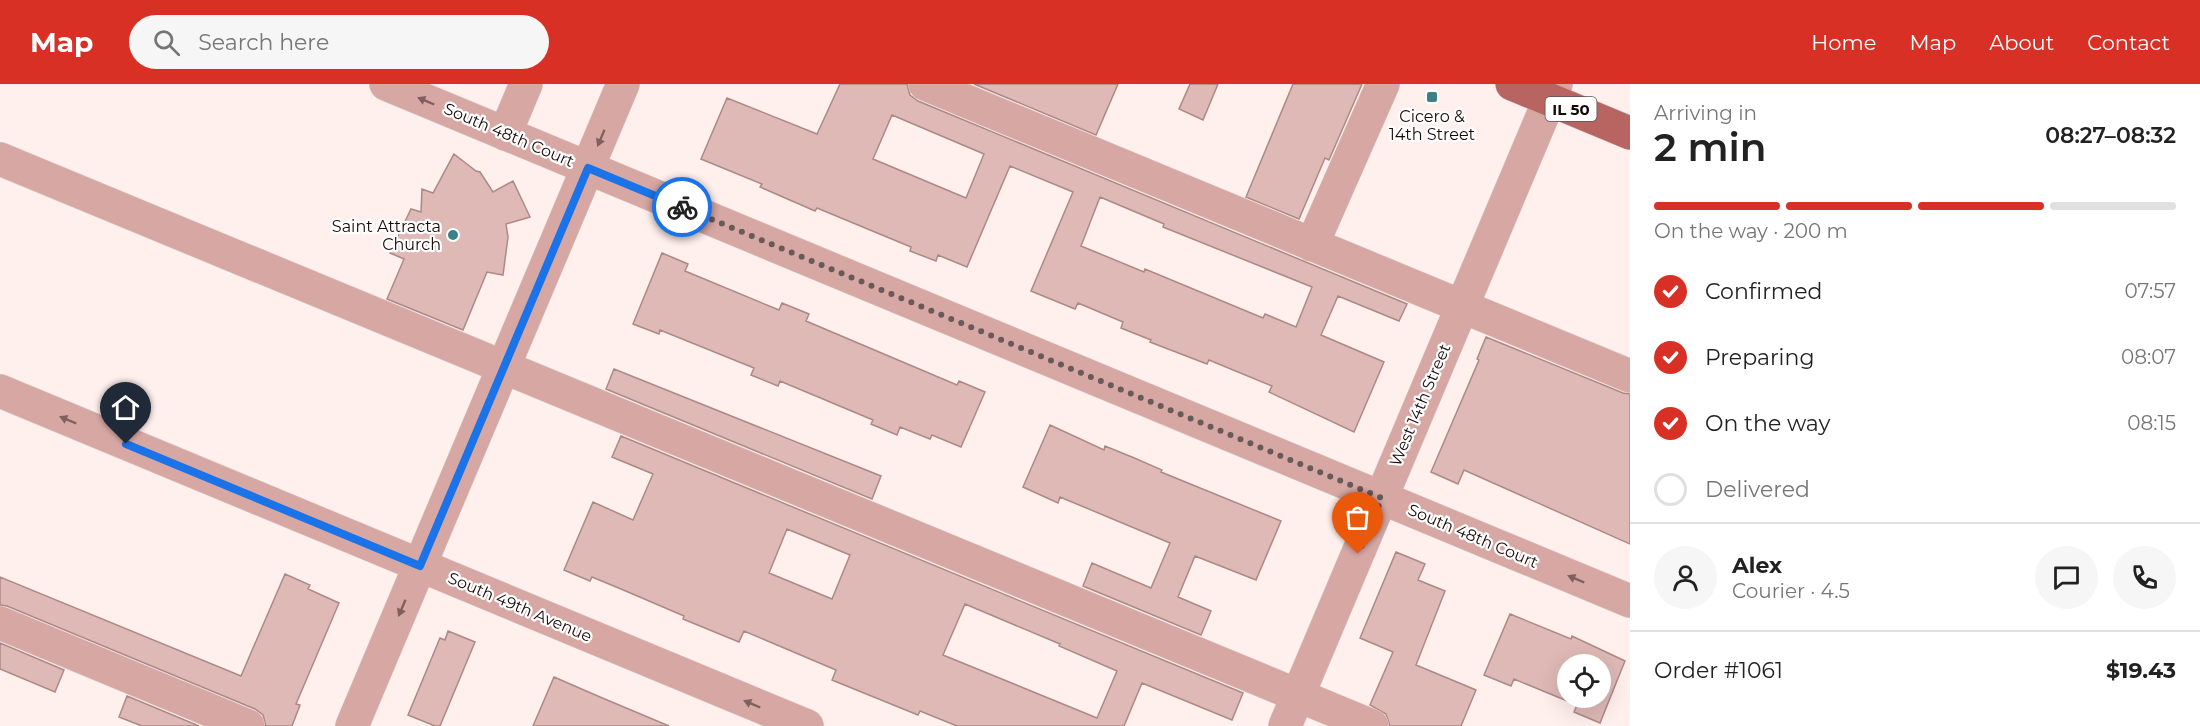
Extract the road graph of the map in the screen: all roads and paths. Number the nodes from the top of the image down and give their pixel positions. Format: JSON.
{"nodes":[{"id":1,"x":386,"y":84,"type":"edge"},
{"id":2,"x":526,"y":84,"type":"edge"},
{"id":3,"x":623,"y":84,"type":"edge"},
{"id":4,"x":925,"y":84,"type":"edge"},
{"id":5,"x":1383,"y":84,"type":"edge"},
{"id":6,"x":1512,"y":84,"type":"edge"},
{"id":7,"x":1553,"y":92,"type":"edge"},
{"id":8,"x":1630,"y":133,"type":"edge"},
{"id":9,"x":505,"y":134,"type":"junction"},
{"id":10,"x":0,"y":159,"type":"edge"},
{"id":11,"x":588,"y":168,"type":"junction"},
{"id":12,"x":1312,"y":245,"type":"junction"},
{"id":13,"x":1462,"y":307,"type":"junction"},
{"id":14,"x":503,"y":368,"type":"junction"},
{"id":15,"x":1630,"y":376,"type":"edge"},
{"id":16,"x":0,"y":391,"type":"edge"},
{"id":17,"x":1382,"y":498,"type":"junction"},
{"id":18,"x":420,"y":566,"type":"junction"},
{"id":19,"x":1630,"y":601,"type":"edge"},
{"id":20,"x":0,"y":623,"type":"edge"},
{"id":21,"x":1298,"y":695,"type":"junction"},
{"id":22,"x":248,"y":726,"type":"edge"},
{"id":23,"x":352,"y":726,"type":"edge"},
{"id":24,"x":807,"y":726,"type":"edge"},
{"id":25,"x":1285,"y":726,"type":"edge"},
{"id":26,"x":1372,"y":726,"type":"edge"}],
"edges":[{"from":9,"to":1,"type":"street","name":"South 48th Court","one_way":true},
{"from":2,"to":9,"type":"street"},
{"from":3,"to":11,"type":"street","one_way":true},
{"from":4,"to":12,"type":"street"},
{"from":5,"to":12,"type":"street"},
{"from":6,"to":7,"type":"main road","number":"IL 50"},
{"from":7,"to":8,"type":"main road","number":"IL 50"},
{"from":7,"to":13,"type":"street","name":"West 14th Street"},
{"from":9,"to":11,"type":"street","name":"South 48th Court"},
{"from":10,"to":14,"type":"street"},
{"from":11,"to":14,"type":"street"},
{"from":11,"to":17,"type":"street","name":"South 48th Court"},
{"from":12,"to":13,"type":"street"},
{"from":13,"to":15,"type":"street"},
{"from":13,"to":17,"type":"street","name":"West 14th Street"},
{"from":14,"to":18,"type":"street"},
{"from":14,"to":21,"type":"street"},
{"from":18,"to":16,"type":"street","name":"South 49th Avenue","one_way":true},
{"from":19,"to":17,"type":"street","name":"South 48th Court","one_way":true},
{"from":17,"to":21,"type":"street","name":"West 14th Street"},
{"from":18,"to":23,"type":"street","one_way":true},
{"from":24,"to":18,"type":"street","name":"South 49th Avenue","one_way":true},
{"from":20,"to":22,"type":"street"},
{"from":21,"to":25,"type":"street","name":"West 14th Street"},
{"from":21,"to":26,"type":"street"}]}
